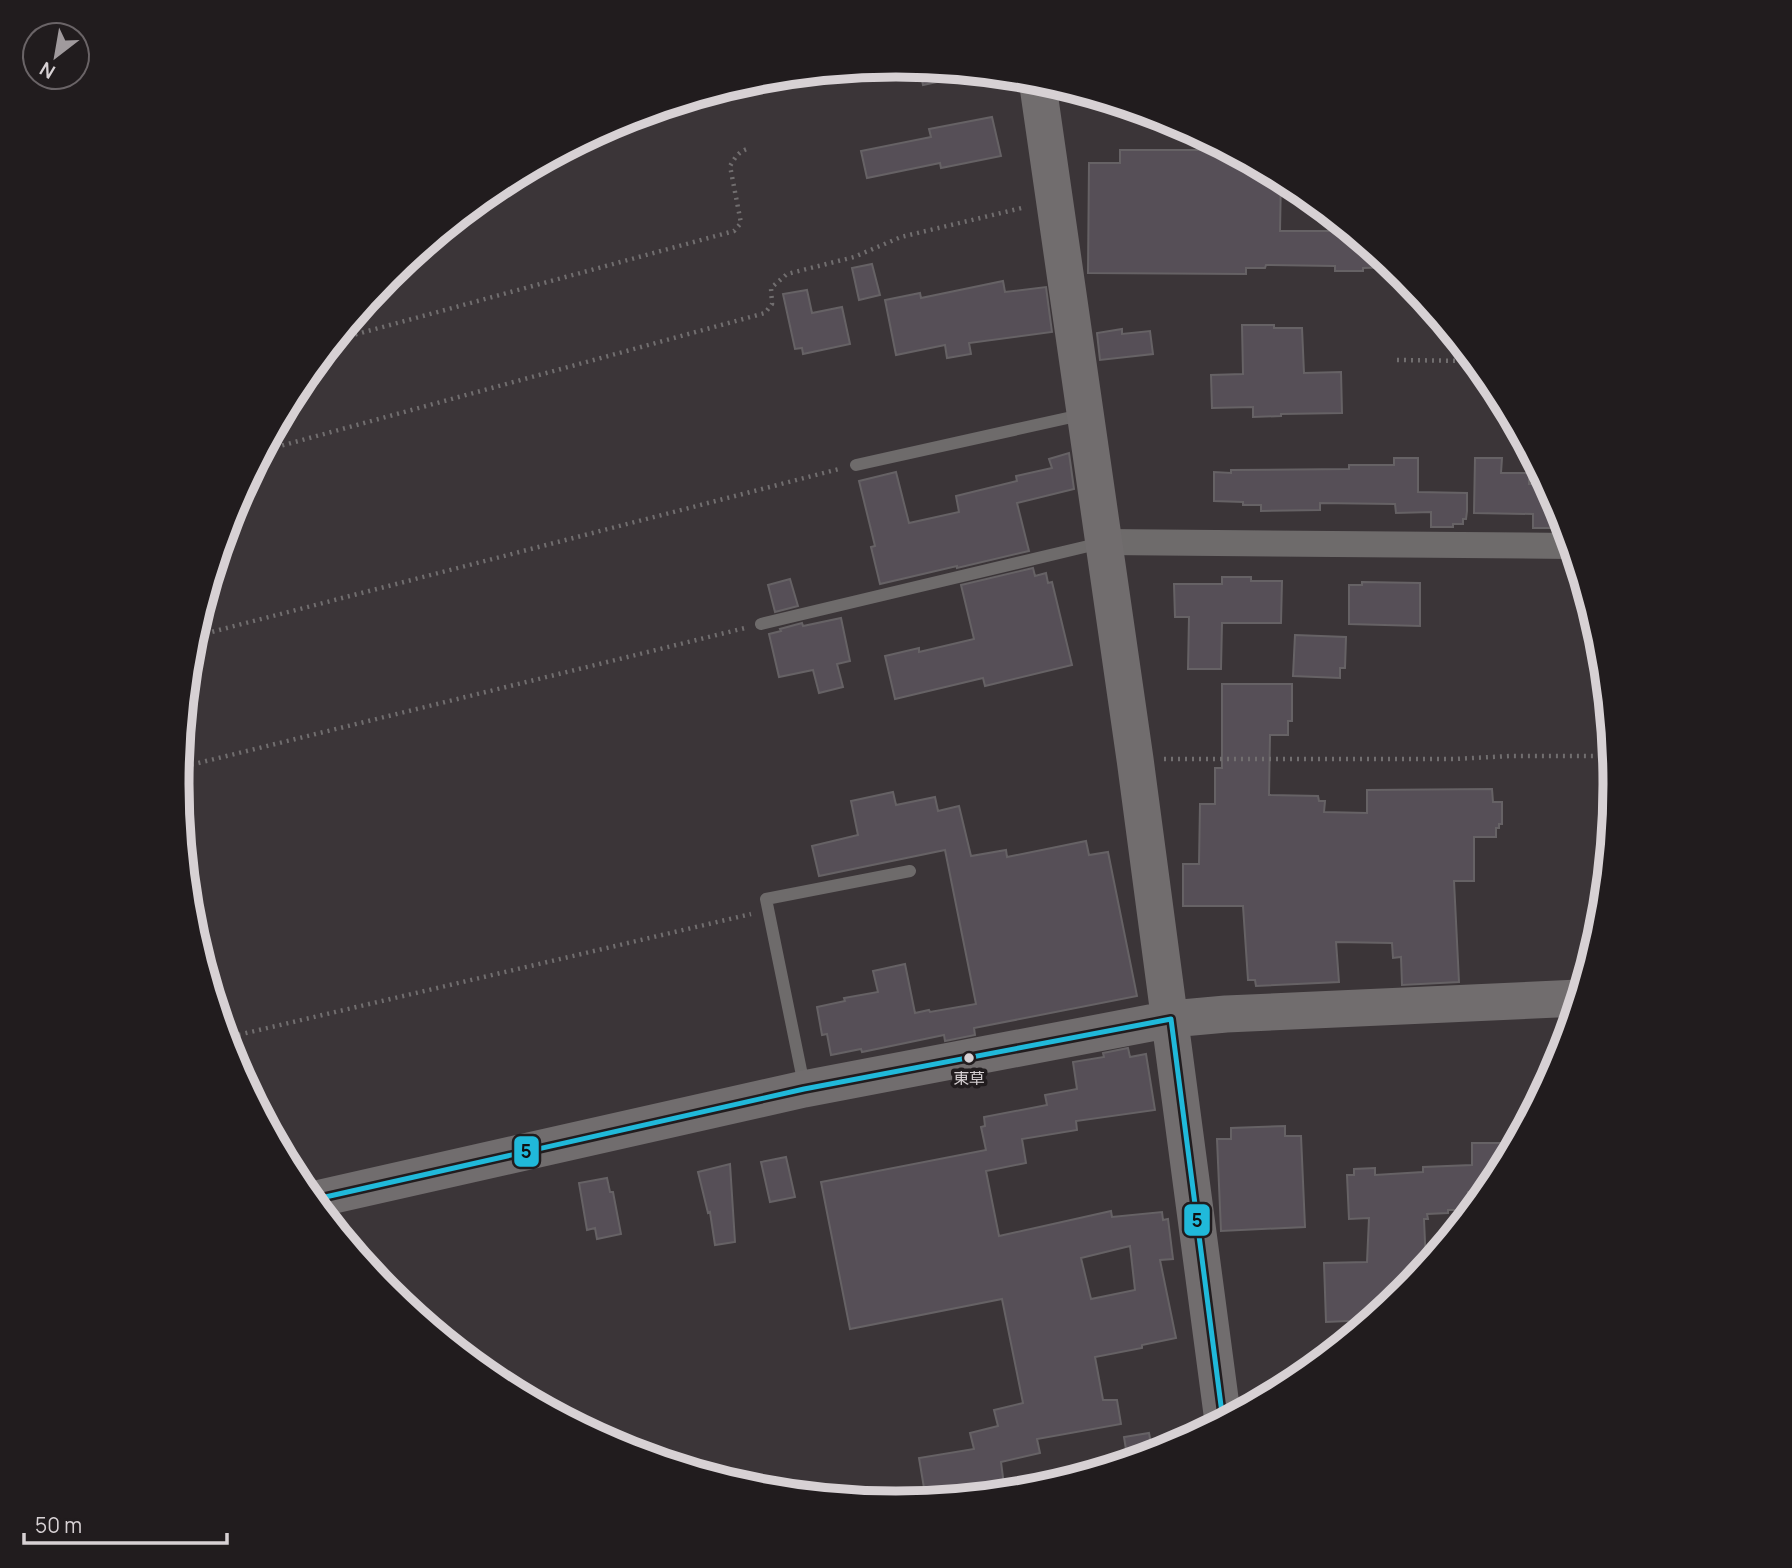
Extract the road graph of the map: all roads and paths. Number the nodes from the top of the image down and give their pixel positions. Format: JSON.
{"nodes":[{"id":1,"x":1039,"y":92,"type":"edge"},
{"id":2,"x":747,"y":149,"type":"dead end"},
{"id":3,"x":1055,"y":201,"type":"junction"},
{"id":4,"x":349,"y":336,"type":"edge"},
{"id":5,"x":1397,"y":360,"type":"dead end"},
{"id":6,"x":1462,"y":361,"type":"edge"},
{"id":7,"x":1086,"y":414,"type":"junction"},
{"id":8,"x":275,"y":448,"type":"edge"},
{"id":9,"x":856,"y":465,"type":"joint"},
{"id":10,"x":1105,"y":542,"type":"junction"},
{"id":11,"x":1561,"y":546,"type":"edge"},
{"id":12,"x":761,"y":624,"type":"joint"},
{"id":13,"x":206,"y":633,"type":"edge"},
{"id":14,"x":1602,"y":756,"type":"edge"},
{"id":15,"x":1135,"y":759,"type":"junction"},
{"id":16,"x":190,"y":765,"type":"edge"},
{"id":17,"x":910,"y":871,"type":"dead end"},
{"id":18,"x":768,"y":910,"type":"junction"},
{"id":19,"x":1569,"y":998,"type":"edge"},
{"id":20,"x":1171,"y":1019,"type":"junction"},
{"id":21,"x":236,"y":1035,"type":"edge"},
{"id":22,"x":804,"y":1089,"type":"junction"},
{"id":23,"x":323,"y":1197,"type":"edge"},
{"id":24,"x":1222,"y":1411,"type":"edge"}],
"edges":[{"from":1,"to":3,"type":"street"},
{"from":2,"to":4,"type":"path"},
{"from":3,"to":7,"type":"street"},
{"from":3,"to":8,"type":"path"},
{"from":5,"to":6,"type":"path"},
{"from":7,"to":9,"type":"lane"},
{"from":7,"to":10,"type":"street"},
{"from":9,"to":13,"type":"path"},
{"from":10,"to":11,"type":"street"},
{"from":10,"to":12,"type":"lane"},
{"from":10,"to":15,"type":"street"},
{"from":12,"to":16,"type":"path"},
{"from":14,"to":15,"type":"path"},
{"from":15,"to":20,"type":"street"},
{"from":17,"to":18,"type":"lane"},
{"from":18,"to":21,"type":"path"},
{"from":18,"to":22,"type":"lane"},
{"from":19,"to":20,"type":"street"},
{"from":20,"to":22,"type":"street"},
{"from":20,"to":24,"type":"street"},
{"from":22,"to":23,"type":"street"}]}
